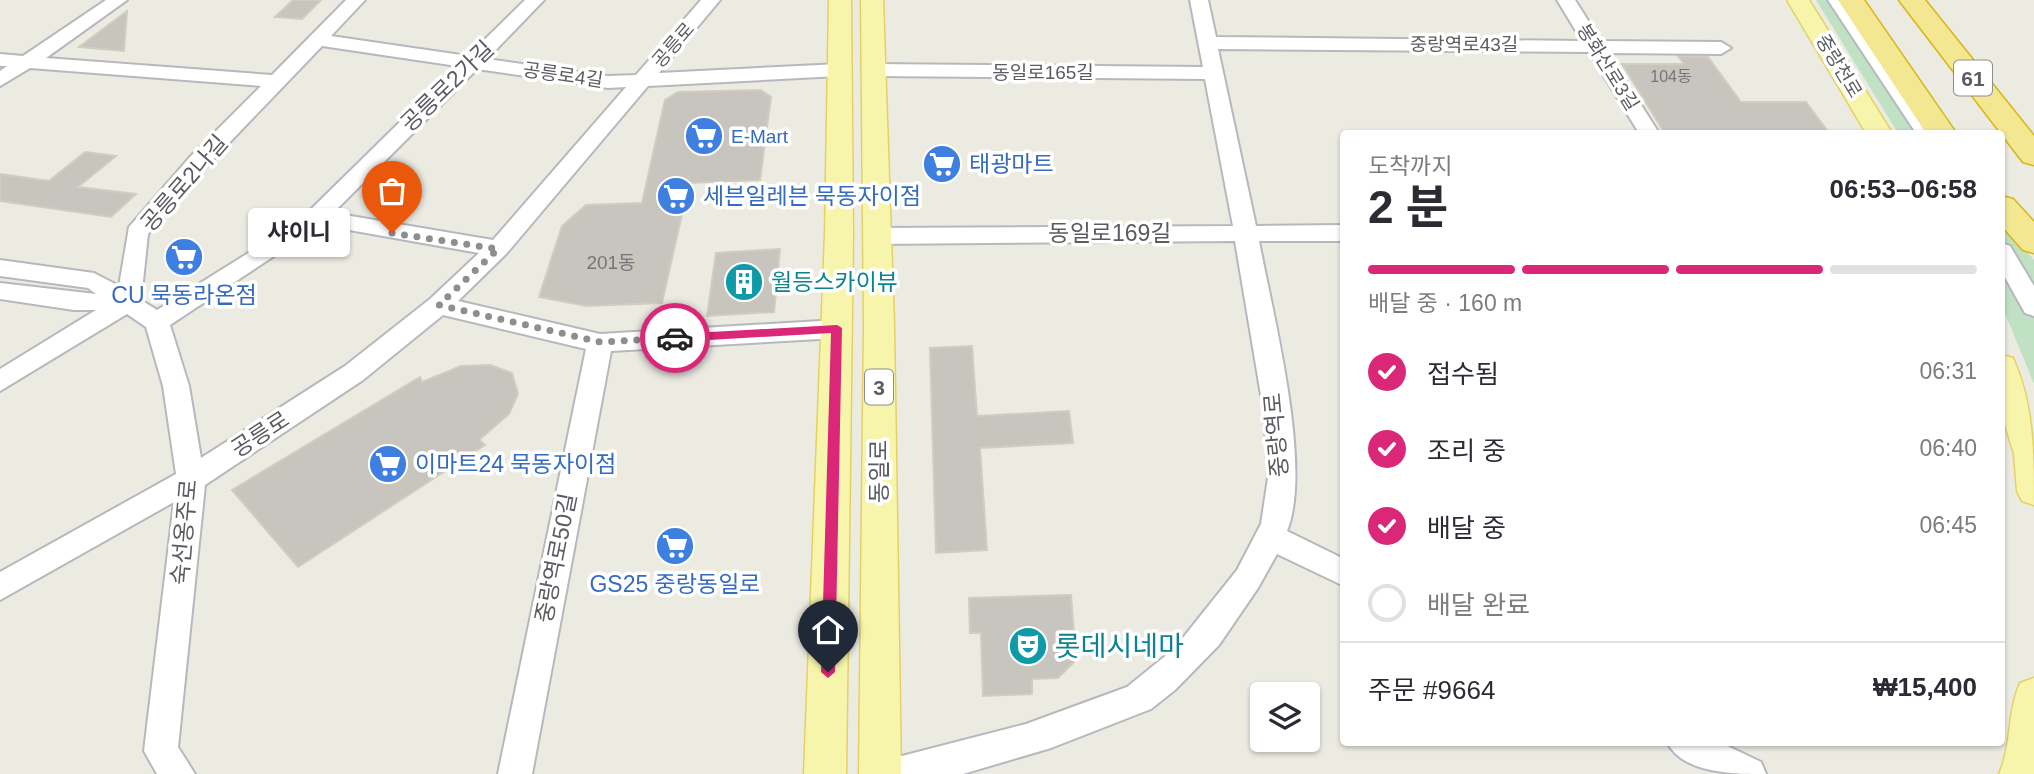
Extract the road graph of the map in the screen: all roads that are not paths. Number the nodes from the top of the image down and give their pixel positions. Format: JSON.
{"nodes":[{"id":1,"x":118,"y":0,"type":"edge"},
{"id":2,"x":356,"y":0,"type":"edge"},
{"id":3,"x":535,"y":0,"type":"edge"},
{"id":4,"x":711,"y":0,"type":"edge"},
{"id":5,"x":840,"y":0,"type":"edge"},
{"id":6,"x":872,"y":0,"type":"edge"},
{"id":7,"x":1199,"y":0,"type":"edge"},
{"id":8,"x":1566,"y":0,"type":"edge"},
{"id":9,"x":1798,"y":0,"type":"edge"},
{"id":10,"x":1837,"y":0,"type":"edge"},
{"id":11,"x":1851,"y":0,"type":"edge"},
{"id":12,"x":1912,"y":0,"type":"edge"},
{"id":13,"x":318,"y":40,"type":"junction"},
{"id":14,"x":1208,"y":43,"type":"junction"},
{"id":15,"x":1595,"y":46,"type":"junction"},
{"id":16,"x":1721,"y":48,"type":"dead end"},
{"id":17,"x":0,"y":60,"type":"edge"},
{"id":18,"x":26,"y":62,"type":"junction"},
{"id":19,"x":473,"y":63,"type":"junction"},
{"id":20,"x":839,"y":70,"type":"junction"},
{"id":21,"x":872,"y":70,"type":"junction"},
{"id":22,"x":1214,"y":73,"type":"junction"},
{"id":23,"x":0,"y":80,"type":"edge"},
{"id":24,"x":276,"y":81,"type":"junction"},
{"id":25,"x":641,"y":82,"type":"junction"},
{"id":26,"x":1647,"y":130,"type":"edge"},
{"id":27,"x":1877,"y":130,"type":"edge"},
{"id":28,"x":1924,"y":130,"type":"edge"},
{"id":29,"x":1939,"y":130,"type":"edge"},
{"id":30,"x":2034,"y":156,"type":"edge"},
{"id":31,"x":2005,"y":209,"type":"edge"},
{"id":32,"x":315,"y":217,"type":"junction"},
{"id":33,"x":1247,"y":233,"type":"junction"},
{"id":34,"x":1340,"y":233,"type":"edge"},
{"id":35,"x":2034,"y":242,"type":"edge"},
{"id":36,"x":876,"y":247,"type":"junction"},
{"id":37,"x":498,"y":249,"type":"junction"},
{"id":38,"x":2005,"y":256,"type":"edge"},
{"id":39,"x":839,"y":259,"type":"junction"},
{"id":40,"x":0,"y":268,"type":"edge"},
{"id":41,"x":0,"y":291,"type":"edge"},
{"id":42,"x":129,"y":302,"type":"junction"},
{"id":43,"x":439,"y":305,"type":"junction"},
{"id":44,"x":2034,"y":307,"type":"edge"},
{"id":45,"x":157,"y":322,"type":"junction"},
{"id":46,"x":837,"y":328,"type":"junction"},
{"id":47,"x":600,"y":342,"type":"junction"},
{"id":48,"x":879,"y":358,"type":"junction"},
{"id":49,"x":836,"y":360,"type":"junction"},
{"id":50,"x":2005,"y":375,"type":"edge"},
{"id":51,"x":0,"y":381,"type":"edge"},
{"id":52,"x":191,"y":479,"type":"junction"},
{"id":53,"x":2034,"y":491,"type":"edge"},
{"id":54,"x":1270,"y":536,"type":"junction"},
{"id":55,"x":1340,"y":571,"type":"edge"},
{"id":56,"x":0,"y":587,"type":"edge"},
{"id":57,"x":880,"y":617,"type":"junction"},
{"id":58,"x":829,"y":620,"type":"junction"},
{"id":59,"x":2034,"y":696,"type":"edge"},
{"id":60,"x":1693,"y":746,"type":"edge"},
{"id":61,"x":178,"y":774,"type":"edge"},
{"id":62,"x":514,"y":774,"type":"edge"},
{"id":63,"x":825,"y":774,"type":"edge"},
{"id":64,"x":880,"y":774,"type":"edge"},
{"id":65,"x":898,"y":774,"type":"edge"},
{"id":66,"x":1749,"y":774,"type":"edge"},
{"id":67,"x":2020,"y":774,"type":"edge"}],
"edges":[{"from":1,"to":18,"type":"street"},
{"from":2,"to":13,"type":"street","name":"공릉로2나길"},
{"from":3,"to":19,"type":"street","name":"공릉로2가길"},
{"from":4,"to":25,"type":"street","name":"공릉로"},
{"from":5,"to":20,"type":"main road","name":"동일로","number":"3"},
{"from":6,"to":21,"type":"main road","name":"동일로","number":"3"},
{"from":7,"to":14,"type":"street","name":"중랑역로"},
{"from":8,"to":15,"type":"street","name":"봉화산로3길"},
{"from":9,"to":27,"type":"main road","name":"중랑천로"},
{"from":10,"to":28,"type":"street"},
{"from":11,"to":29,"type":"highway"},
{"from":12,"to":30,"type":"highway","number":"61"},
{"from":13,"to":19,"type":"street","name":"공릉로4길"},
{"from":13,"to":24,"type":"street","name":"공릉로2나길"},
{"from":14,"to":15,"type":"street","name":"중랑역로43길"},
{"from":14,"to":22,"type":"street","name":"중랑역로"},
{"from":15,"to":16,"type":"street","name":"중랑역로43길"},
{"from":15,"to":26,"type":"street","name":"봉화산로3길"},
{"from":17,"to":18,"type":"street"},
{"from":18,"to":23,"type":"street"},
{"from":18,"to":24,"type":"street"},
{"from":19,"to":25,"type":"street","name":"공릉로4길"},
{"from":19,"to":32,"type":"street","name":"공릉로2가길"},
{"from":20,"to":25,"type":"street"},
{"from":20,"to":39,"type":"main road","name":"동일로","number":"3"},
{"from":21,"to":22,"type":"street","name":"동일로165길"},
{"from":21,"to":36,"type":"main road","name":"동일로","number":"3"},
{"from":22,"to":33,"type":"street","name":"중랑역로"},
{"from":24,"to":42,"type":"street","name":"공릉로2나길"},
{"from":25,"to":37,"type":"street","name":"공릉로"},
{"from":31,"to":35,"type":"highway"},
{"from":32,"to":37,"type":"street"},
{"from":32,"to":45,"type":"street","name":"공릉로2가길"},
{"from":33,"to":34,"type":"street","name":"동일로169길"},
{"from":33,"to":36,"type":"street","name":"동일로169길"},
{"from":33,"to":54,"type":"street","name":"중랑역로"},
{"from":36,"to":39,"type":"main road"},
{"from":36,"to":48,"type":"main road","name":"동일로","number":"3"},
{"from":37,"to":43,"type":"street","name":"공릉로"},
{"from":38,"to":44,"type":"street"},
{"from":39,"to":46,"type":"main road","name":"동일로","number":"3"},
{"from":40,"to":42,"type":"street"},
{"from":41,"to":42,"type":"street"},
{"from":42,"to":45,"type":"street"},
{"from":42,"to":51,"type":"street"},
{"from":43,"to":47,"type":"street"},
{"from":43,"to":52,"type":"street","name":"공릉로"},
{"from":45,"to":52,"type":"street","name":"숙선옹주로"},
{"from":46,"to":47,"type":"street"},
{"from":46,"to":49,"type":"main road","name":"동일로","number":"3"},
{"from":47,"to":62,"type":"street","name":"중랑역로50길"},
{"from":48,"to":49,"type":"main road"},
{"from":48,"to":57,"type":"main road","name":"동일로","number":"3"},
{"from":49,"to":58,"type":"main road","name":"동일로","number":"3"},
{"from":50,"to":53,"type":"main road"},
{"from":52,"to":56,"type":"street","name":"공릉로"},
{"from":52,"to":61,"type":"street","name":"숙선옹주로"},
{"from":54,"to":55,"type":"street"},
{"from":54,"to":65,"type":"street","name":"중랑역로"},
{"from":57,"to":58,"type":"main road"},
{"from":57,"to":64,"type":"main road","name":"동일로","number":"3"},
{"from":58,"to":63,"type":"main road","name":"동일로","number":"3"},
{"from":59,"to":67,"type":"main road"},
{"from":60,"to":66,"type":"street"}]}
